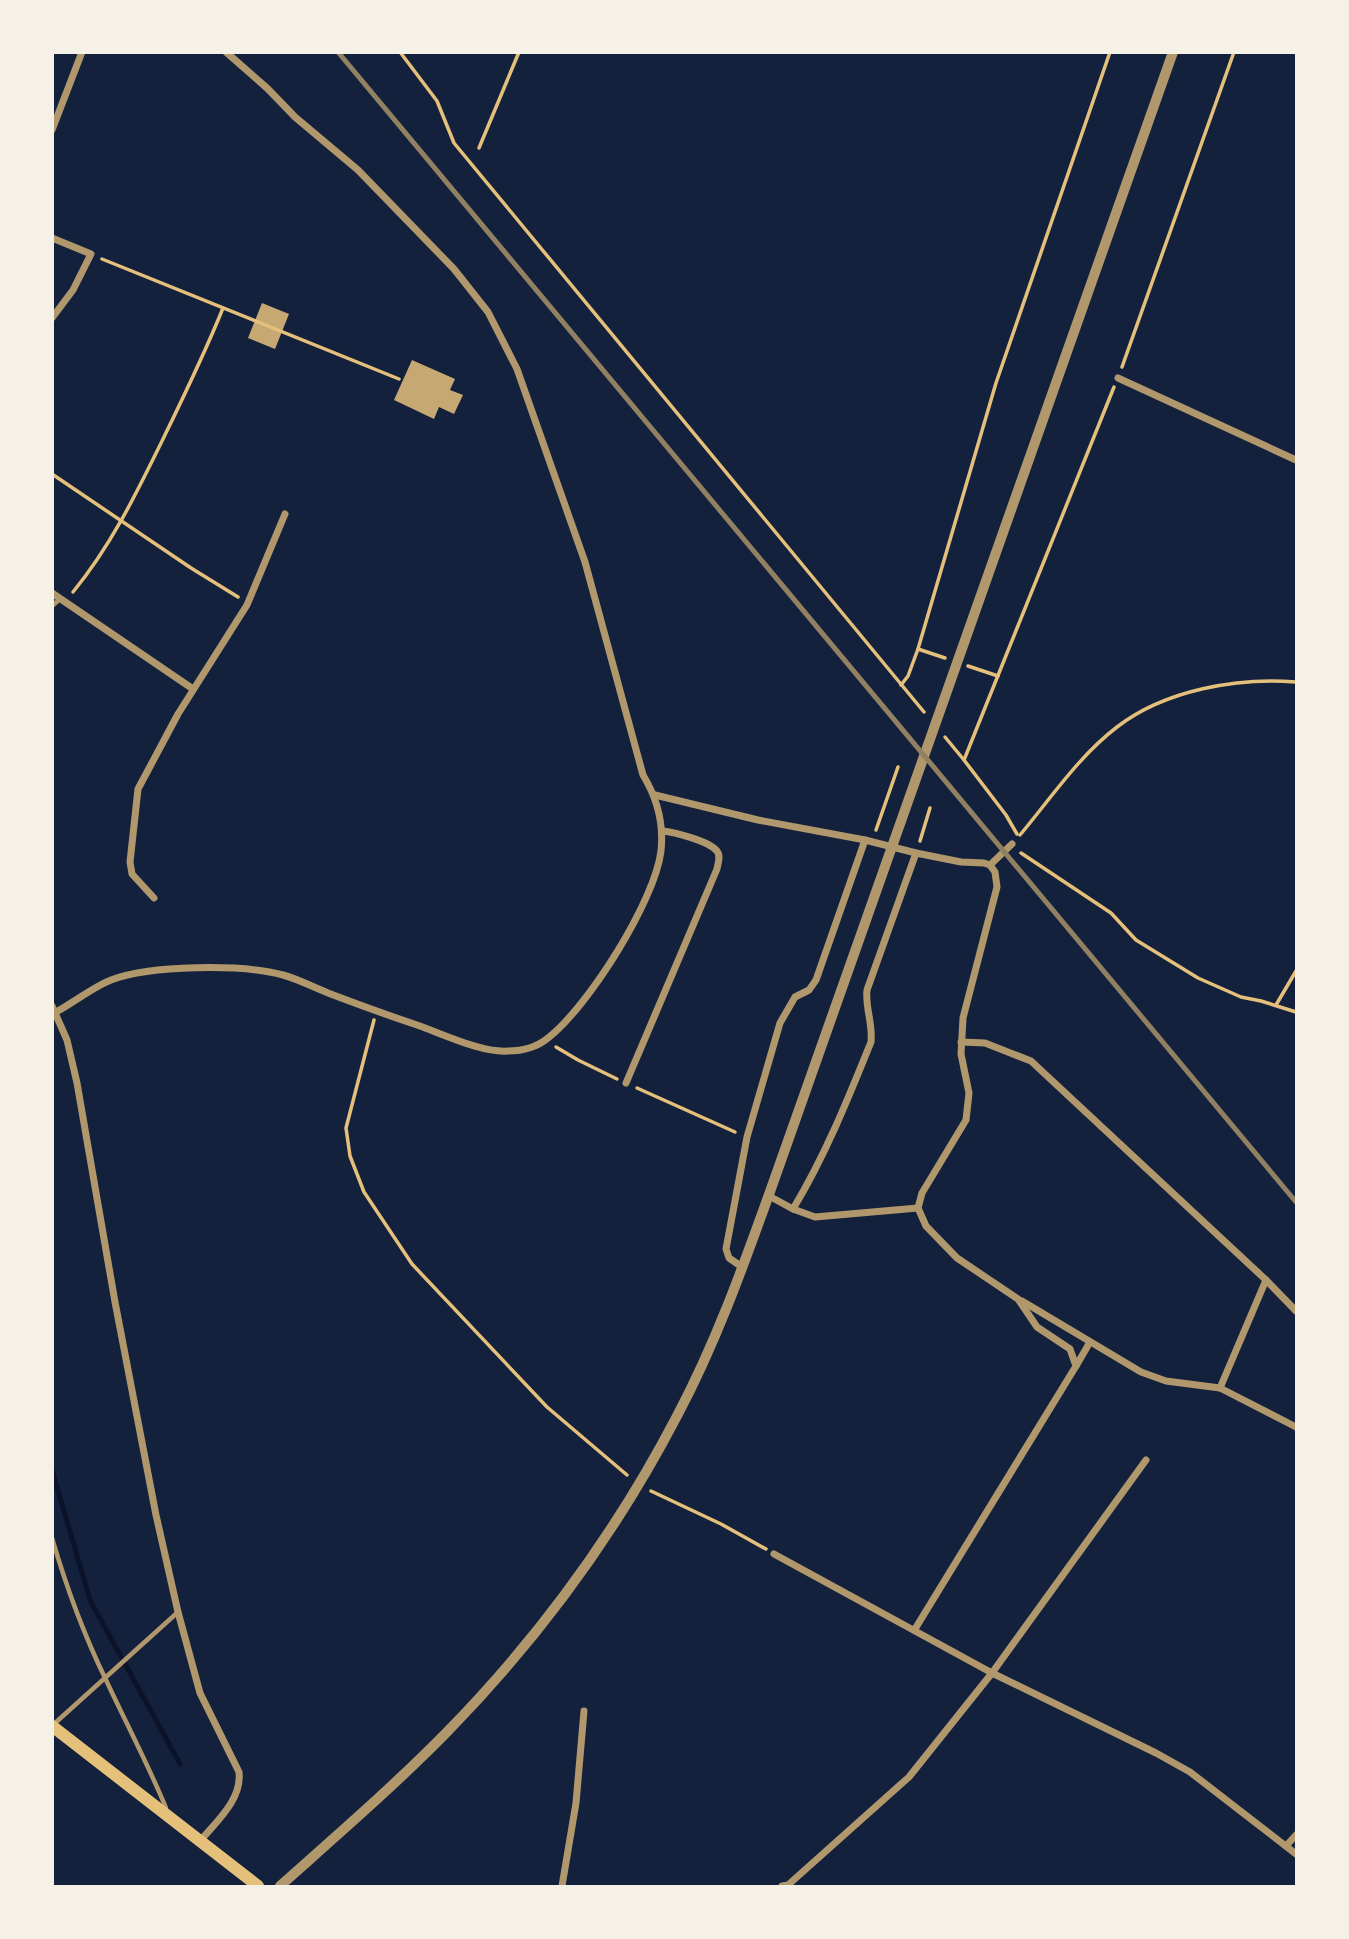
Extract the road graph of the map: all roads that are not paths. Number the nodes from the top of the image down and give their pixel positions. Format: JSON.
{"nodes":[{"id":1,"x":82,"y":52,"type":"edge"},
{"id":2,"x":226,"y":52,"type":"edge"},
{"id":3,"x":1173,"y":52,"type":"edge"},
{"id":4,"x":52,"y":130,"type":"edge"},
{"id":5,"x":52,"y":238,"type":"edge"},
{"id":6,"x":52,"y":318,"type":"edge"},
{"id":7,"x":1118,"y":378,"type":"road end"},
{"id":8,"x":1297,"y":460,"type":"edge"},
{"id":9,"x":285,"y":514,"type":"dead end"},
{"id":10,"x":52,"y":593,"type":"edge"},
{"id":11,"x":63,"y":600,"type":"junction"},
{"id":12,"x":52,"y":606,"type":"edge"},
{"id":13,"x":193,"y":689,"type":"junction"},
{"id":14,"x":655,"y":795,"type":"junction"},
{"id":15,"x":662,"y":831,"type":"junction"},
{"id":16,"x":868,"y":841,"type":"junction"},
{"id":17,"x":1012,"y":844,"type":"road end"},
{"id":18,"x":916,"y":853,"type":"junction"},
{"id":19,"x":990,"y":865,"type":"junction"},
{"id":20,"x":154,"y":898,"type":"dead end"},
{"id":21,"x":54,"y":1009,"type":"edge"},
{"id":22,"x":961,"y":1042,"type":"junction"},
{"id":23,"x":626,"y":1083,"type":"road end"},
{"id":24,"x":769,"y":1196,"type":"junction"},
{"id":25,"x":918,"y":1208,"type":"junction"},
{"id":26,"x":793,"y":1209,"type":"junction"},
{"id":27,"x":742,"y":1266,"type":"junction"},
{"id":28,"x":1266,"y":1280,"type":"junction"},
{"id":29,"x":1018,"y":1299,"type":"junction"},
{"id":30,"x":1297,"y":1311,"type":"edge"},
{"id":31,"x":1090,"y":1342,"type":"junction"},
{"id":32,"x":1076,"y":1366,"type":"junction"},
{"id":33,"x":1220,"y":1388,"type":"junction"},
{"id":34,"x":1297,"y":1427,"type":"edge"},
{"id":35,"x":1146,"y":1460,"type":"dead end"},
{"id":36,"x":52,"y":1538,"type":"edge"},
{"id":37,"x":774,"y":1554,"type":"road end"},
{"id":38,"x":178,"y":1612,"type":"junction"},
{"id":39,"x":915,"y":1629,"type":"junction"},
{"id":40,"x":992,"y":1673,"type":"junction"},
{"id":41,"x":105,"y":1679,"type":"junction"},
{"id":42,"x":584,"y":1711,"type":"dead end"},
{"id":43,"x":52,"y":1726,"type":"edge"},
{"id":44,"x":168,"y":1816,"type":"junction"},
{"id":45,"x":1297,"y":1835,"type":"edge"},
{"id":46,"x":201,"y":1840,"type":"junction"},
{"id":47,"x":1286,"y":1846,"type":"junction"},
{"id":48,"x":1297,"y":1854,"type":"edge"},
{"id":49,"x":258,"y":1886,"type":"edge"},
{"id":50,"x":280,"y":1886,"type":"edge"},
{"id":51,"x":562,"y":1886,"type":"edge"},
{"id":52,"x":782,"y":1886,"type":"edge"}],
"edges":[{"from":1,"to":4,"type":"street"},
{"from":2,"to":14,"type":"street"},
{"from":3,"to":24,"type":"street"},
{"from":5,"to":6,"type":"street"},
{"from":7,"to":8,"type":"street"},
{"from":9,"to":13,"type":"street"},
{"from":10,"to":11,"type":"street"},
{"from":11,"to":12,"type":"lane"},
{"from":11,"to":13,"type":"street"},
{"from":13,"to":20,"type":"street"},
{"from":14,"to":15,"type":"street"},
{"from":14,"to":16,"type":"street"},
{"from":15,"to":21,"type":"street"},
{"from":15,"to":23,"type":"street"},
{"from":16,"to":18,"type":"street"},
{"from":16,"to":27,"type":"street"},
{"from":17,"to":19,"type":"street"},
{"from":18,"to":19,"type":"street"},
{"from":18,"to":26,"type":"street"},
{"from":19,"to":22,"type":"street"},
{"from":21,"to":38,"type":"street"},
{"from":22,"to":25,"type":"street"},
{"from":22,"to":28,"type":"street"},
{"from":24,"to":26,"type":"street"},
{"from":24,"to":27,"type":"street"},
{"from":25,"to":26,"type":"street"},
{"from":25,"to":29,"type":"street"},
{"from":27,"to":50,"type":"street"},
{"from":28,"to":30,"type":"street"},
{"from":28,"to":33,"type":"street"},
{"from":29,"to":31,"type":"street"},
{"from":29,"to":32,"type":"street"},
{"from":31,"to":32,"type":"street"},
{"from":31,"to":33,"type":"street"},
{"from":32,"to":39,"type":"street"},
{"from":33,"to":34,"type":"street"},
{"from":35,"to":40,"type":"street"},
{"from":36,"to":41,"type":"lane"},
{"from":37,"to":39,"type":"street"},
{"from":38,"to":41,"type":"lane"},
{"from":38,"to":46,"type":"street"},
{"from":39,"to":40,"type":"street"},
{"from":40,"to":47,"type":"street"},
{"from":40,"to":52,"type":"street"},
{"from":41,"to":43,"type":"lane"},
{"from":41,"to":44,"type":"lane"},
{"from":42,"to":51,"type":"street"},
{"from":43,"to":44,"type":"main road"},
{"from":44,"to":46,"type":"main road"},
{"from":45,"to":47,"type":"street"},
{"from":46,"to":49,"type":"main road"},
{"from":47,"to":48,"type":"street"}]}
